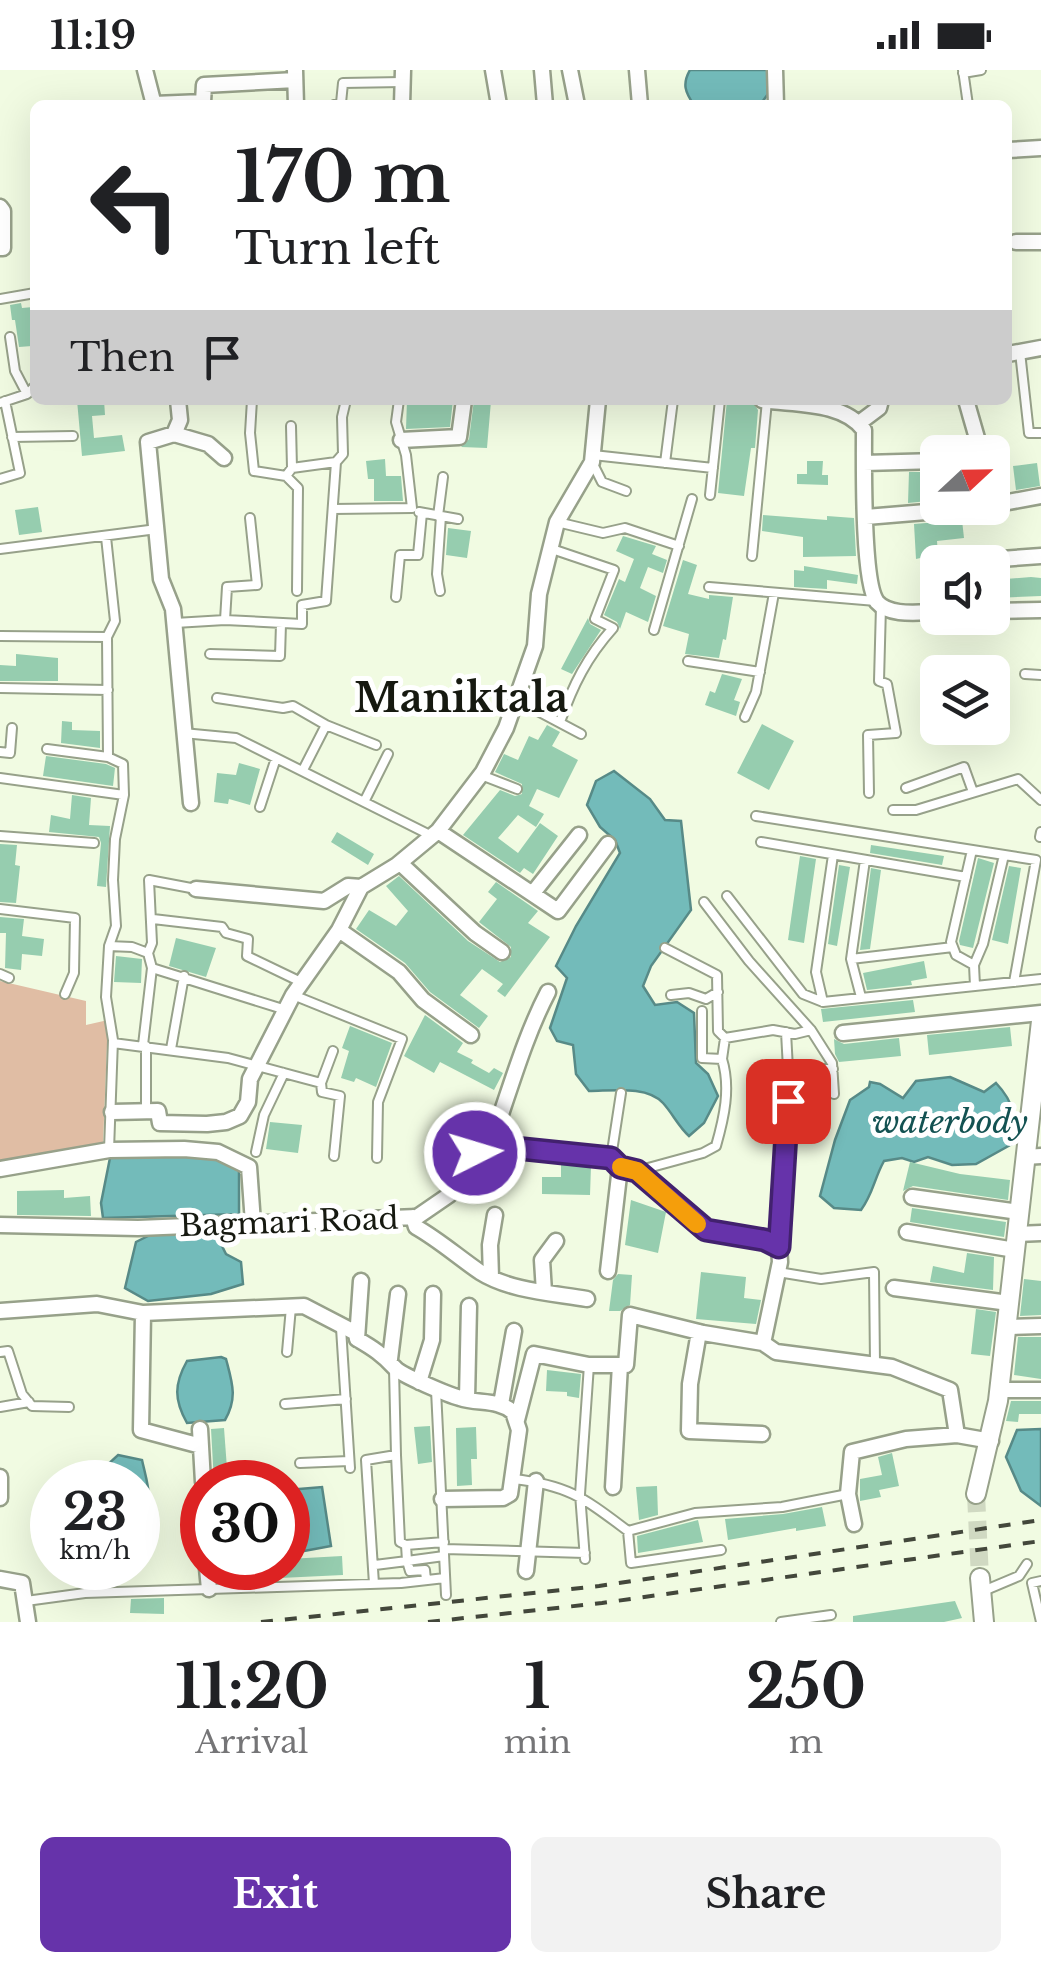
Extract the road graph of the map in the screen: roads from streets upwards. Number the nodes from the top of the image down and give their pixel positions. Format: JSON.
{"nodes":[{"id":1,"x":145,"y":70,"type":"edge"},
{"id":2,"x":493,"y":70,"type":"edge"},
{"id":3,"x":542,"y":70,"type":"edge"},
{"id":4,"x":570,"y":70,"type":"edge"},
{"id":5,"x":637,"y":70,"type":"edge"},
{"id":6,"x":775,"y":70,"type":"edge"},
{"id":7,"x":295,"y":75,"type":"edge"},
{"id":8,"x":153,"y":100,"type":"edge"},
{"id":9,"x":203,"y":100,"type":"edge"},
{"id":10,"x":296,"y":100,"type":"edge"},
{"id":11,"x":498,"y":100,"type":"edge"},
{"id":12,"x":545,"y":100,"type":"edge"},
{"id":13,"x":576,"y":100,"type":"edge"},
{"id":14,"x":640,"y":100,"type":"edge"},
{"id":15,"x":776,"y":100,"type":"edge"},
{"id":16,"x":1041,"y":148,"type":"edge"},
{"id":17,"x":1012,"y":150,"type":"edge"},
{"id":18,"x":0,"y":207,"type":"edge"},
{"id":19,"x":1016,"y":242,"type":"dead end"},
{"id":20,"x":1041,"y":242,"type":"edge"},
{"id":21,"x":0,"y":248,"type":"edge"},
{"id":22,"x":1041,"y":348,"type":"edge"},
{"id":23,"x":1014,"y":353,"type":"edge"},
{"id":24,"x":178,"y":405,"type":"edge"},
{"id":25,"x":463,"y":405,"type":"edge"},
{"id":26,"x":597,"y":405,"type":"edge"},
{"id":27,"x":800,"y":405,"type":"edge"},
{"id":28,"x":880,"y":405,"type":"edge"},
{"id":29,"x":967,"y":405,"type":"edge"},
{"id":30,"x":859,"y":423,"type":"junction"},
{"id":31,"x":174,"y":434,"type":"junction"},
{"id":32,"x":976,"y":435,"type":"edge"},
{"id":33,"x":401,"y":440,"type":"road end"},
{"id":34,"x":224,"y":458,"type":"dead end"},
{"id":35,"x":920,"y":462,"type":"edge"},
{"id":36,"x":864,"y":463,"type":"junction"},
{"id":37,"x":1041,"y":496,"type":"edge"},
{"id":38,"x":1010,"y":499,"type":"edge"},
{"id":39,"x":920,"y":512,"type":"edge"},
{"id":40,"x":866,"y":517,"type":"junction"},
{"id":41,"x":1041,"y":556,"type":"edge"},
{"id":42,"x":1010,"y":558,"type":"edge"},
{"id":43,"x":1041,"y":610,"type":"edge"},
{"id":44,"x":1010,"y":611,"type":"edge"},
{"id":45,"x":920,"y":612,"type":"edge"},
{"id":46,"x":191,"y":802,"type":"dead end"},
{"id":47,"x":435,"y":833,"type":"junction"},
{"id":48,"x":579,"y":836,"type":"dead end"},
{"id":49,"x":608,"y":844,"type":"dead end"},
{"id":50,"x":400,"y":863,"type":"junction"},
{"id":51,"x":361,"y":887,"type":"junction"},
{"id":52,"x":196,"y":889,"type":"road end"},
{"id":53,"x":533,"y":894,"type":"junction"},
{"id":54,"x":338,"y":930,"type":"junction"},
{"id":55,"x":502,"y":952,"type":"dead end"},
{"id":56,"x":548,"y":992,"type":"dead end"},
{"id":57,"x":1041,"y":1012,"type":"edge"},
{"id":58,"x":1041,"y":1021,"type":"edge"},
{"id":59,"x":844,"y":1034,"type":"dead end"},
{"id":60,"x":471,"y":1035,"type":"dead end"},
{"id":61,"x":1038,"y":1071,"type":"edge"},
{"id":62,"x":112,"y":1112,"type":"road end"},
{"id":63,"x":488,"y":1151,"type":"junction"},
{"id":64,"x":1033,"y":1156,"type":"edge"},
{"id":65,"x":616,"y":1163,"type":"junction"},
{"id":66,"x":0,"y":1169,"type":"edge"},
{"id":67,"x":912,"y":1197,"type":"dead end"},
{"id":68,"x":1019,"y":1212,"type":"junction"},
{"id":69,"x":496,"y":1215,"type":"dead end"},
{"id":70,"x":413,"y":1217,"type":"junction"},
{"id":71,"x":253,"y":1224,"type":"junction"},
{"id":72,"x":0,"y":1225,"type":"edge"},
{"id":73,"x":907,"y":1232,"type":"dead end"},
{"id":74,"x":1041,"y":1233,"type":"edge"},
{"id":75,"x":556,"y":1241,"type":"dead end"},
{"id":76,"x":1016,"y":1242,"type":"junction"},
{"id":77,"x":608,"y":1271,"type":"dead end"},
{"id":78,"x":490,"y":1277,"type":"junction"},
{"id":79,"x":361,"y":1281,"type":"dead end"},
{"id":80,"x":894,"y":1288,"type":"dead end"},
{"id":81,"x":544,"y":1292,"type":"junction"},
{"id":82,"x":398,"y":1294,"type":"dead end"},
{"id":83,"x":433,"y":1294,"type":"dead end"},
{"id":84,"x":586,"y":1299,"type":"dead end"},
{"id":85,"x":1009,"y":1304,"type":"junction"},
{"id":86,"x":469,"y":1306,"type":"dead end"},
{"id":87,"x":0,"y":1310,"type":"edge"},
{"id":88,"x":143,"y":1313,"type":"junction"},
{"id":89,"x":1041,"y":1326,"type":"edge"},
{"id":90,"x":1006,"y":1327,"type":"junction"},
{"id":91,"x":514,"y":1331,"type":"dead end"},
{"id":92,"x":699,"y":1332,"type":"junction"},
{"id":93,"x":357,"y":1339,"type":"junction"},
{"id":94,"x":763,"y":1343,"type":"junction"},
{"id":95,"x":392,"y":1363,"type":"junction"},
{"id":96,"x":620,"y":1365,"type":"junction"},
{"id":97,"x":419,"y":1382,"type":"junction"},
{"id":98,"x":998,"y":1390,"type":"junction"},
{"id":99,"x":1041,"y":1390,"type":"edge"},
{"id":100,"x":466,"y":1399,"type":"junction"},
{"id":101,"x":501,"y":1404,"type":"junction"},
{"id":102,"x":517,"y":1420,"type":"junction"},
{"id":103,"x":200,"y":1429,"type":"dead end"},
{"id":104,"x":762,"y":1434,"type":"dead end"},
{"id":105,"x":957,"y":1435,"type":"junction"},
{"id":106,"x":991,"y":1441,"type":"junction"},
{"id":107,"x":201,"y":1446,"type":"junction"},
{"id":108,"x":202,"y":1460,"type":"edge"},
{"id":109,"x":0,"y":1477,"type":"edge"},
{"id":110,"x":536,"y":1481,"type":"road end"},
{"id":111,"x":613,"y":1487,"type":"dead end"},
{"id":112,"x":976,"y":1494,"type":"tunnel mouth"},
{"id":113,"x":0,"y":1498,"type":"edge"},
{"id":114,"x":442,"y":1498,"type":"road end"},
{"id":115,"x":854,"y":1524,"type":"dead end"},
{"id":116,"x":526,"y":1571,"type":"dead end"},
{"id":117,"x":0,"y":1579,"type":"edge"},
{"id":118,"x":981,"y":1585,"type":"tunnel mouth"},
{"id":119,"x":28,"y":1622,"type":"edge"},
{"id":120,"x":984,"y":1622,"type":"edge"}],
"edges":[{"from":1,"to":8,"type":"street"},
{"from":2,"to":11,"type":"street"},
{"from":3,"to":12,"type":"street"},
{"from":4,"to":13,"type":"street"},
{"from":5,"to":14,"type":"street"},
{"from":6,"to":15,"type":"street"},
{"from":7,"to":9,"type":"street"},
{"from":7,"to":10,"type":"street"},
{"from":16,"to":17,"type":"street"},
{"from":18,"to":21,"type":"street"},
{"from":19,"to":20,"type":"street"},
{"from":22,"to":23,"type":"street"},
{"from":24,"to":31,"type":"street"},
{"from":25,"to":33,"type":"street"},
{"from":26,"to":47,"type":"street"},
{"from":27,"to":30,"type":"street"},
{"from":28,"to":30,"type":"street"},
{"from":29,"to":32,"type":"street"},
{"from":30,"to":36,"type":"street"},
{"from":31,"to":34,"type":"street"},
{"from":31,"to":46,"type":"street"},
{"from":35,"to":36,"type":"street"},
{"from":36,"to":40,"type":"street"},
{"from":37,"to":38,"type":"street"},
{"from":39,"to":40,"type":"street"},
{"from":40,"to":45,"type":"street"},
{"from":41,"to":42,"type":"street"},
{"from":43,"to":44,"type":"street"},
{"from":47,"to":50,"type":"street"},
{"from":47,"to":53,"type":"street"},
{"from":48,"to":53,"type":"street"},
{"from":49,"to":53,"type":"street"},
{"from":50,"to":51,"type":"street"},
{"from":50,"to":55,"type":"street"},
{"from":51,"to":52,"type":"street"},
{"from":51,"to":54,"type":"street"},
{"from":54,"to":60,"type":"street"},
{"from":54,"to":62,"type":"street"},
{"from":56,"to":63,"type":"street"},
{"from":57,"to":59,"type":"street"},
{"from":58,"to":61,"type":"street"},
{"from":61,"to":64,"type":"street"},
{"from":63,"to":65,"type":"street"},
{"from":63,"to":70,"type":"street","name":"Bagmari Road"},
{"from":64,"to":68,"type":"street"},
{"from":65,"to":77,"type":"street"},
{"from":65,"to":94,"type":"street"},
{"from":66,"to":71,"type":"street"},
{"from":67,"to":68,"type":"street"},
{"from":68,"to":76,"type":"street"},
{"from":69,"to":78,"type":"street"},
{"from":70,"to":71,"type":"street","name":"Bagmari Road"},
{"from":70,"to":78,"type":"street"},
{"from":71,"to":72,"type":"street","name":"Bagmari Road"},
{"from":73,"to":76,"type":"street"},
{"from":74,"to":76,"type":"street"},
{"from":75,"to":81,"type":"street"},
{"from":76,"to":85,"type":"street"},
{"from":78,"to":81,"type":"street"},
{"from":79,"to":93,"type":"street"},
{"from":80,"to":85,"type":"street"},
{"from":81,"to":84,"type":"street"},
{"from":82,"to":95,"type":"street"},
{"from":83,"to":97,"type":"street"},
{"from":85,"to":90,"type":"street"},
{"from":86,"to":100,"type":"street"},
{"from":87,"to":88,"type":"street"},
{"from":88,"to":93,"type":"street"},
{"from":88,"to":107,"type":"street"},
{"from":89,"to":90,"type":"street"},
{"from":90,"to":98,"type":"street"},
{"from":91,"to":101,"type":"street"},
{"from":92,"to":94,"type":"street"},
{"from":92,"to":96,"type":"street"},
{"from":92,"to":104,"type":"street"},
{"from":93,"to":95,"type":"street"},
{"from":94,"to":105,"type":"street"},
{"from":95,"to":97,"type":"street"},
{"from":96,"to":102,"type":"street"},
{"from":96,"to":111,"type":"street"},
{"from":97,"to":100,"type":"street"},
{"from":98,"to":99,"type":"street"},
{"from":98,"to":106,"type":"street"},
{"from":100,"to":101,"type":"street"},
{"from":101,"to":102,"type":"street"},
{"from":102,"to":114,"type":"street"},
{"from":103,"to":107,"type":"street"},
{"from":105,"to":106,"type":"street"},
{"from":105,"to":115,"type":"street"},
{"from":106,"to":112,"type":"street"},
{"from":107,"to":108,"type":"street"},
{"from":109,"to":113,"type":"street"},
{"from":110,"to":116,"type":"street"},
{"from":117,"to":119,"type":"street"},
{"from":118,"to":120,"type":"street"}]}
